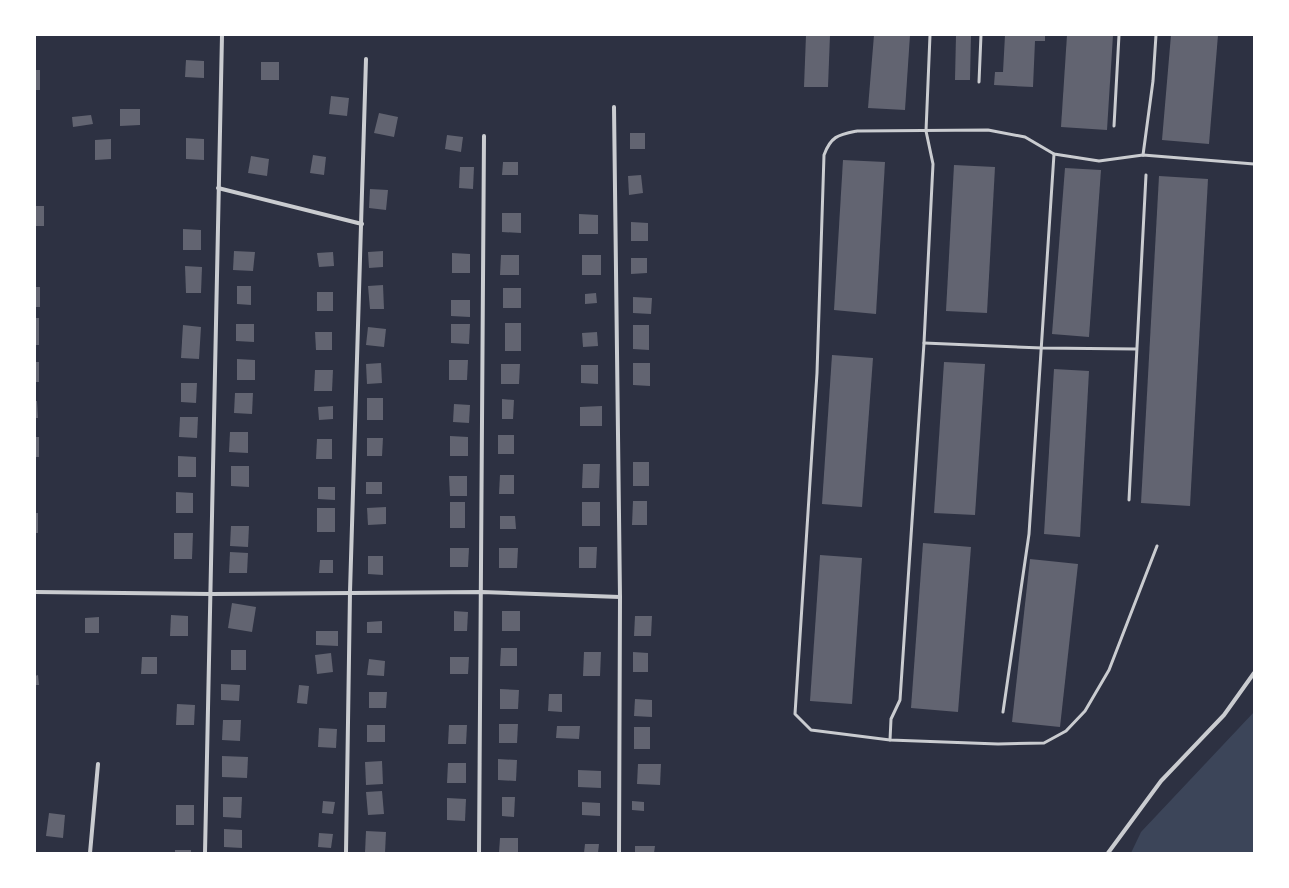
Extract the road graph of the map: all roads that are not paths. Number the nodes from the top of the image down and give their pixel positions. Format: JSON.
{"nodes":[{"id":1,"x":222,"y":35,"type":"edge"},
{"id":2,"x":930,"y":35,"type":"edge"},
{"id":3,"x":981,"y":35,"type":"edge"},
{"id":4,"x":1119,"y":35,"type":"edge"},
{"id":5,"x":1156,"y":35,"type":"edge"},
{"id":6,"x":366,"y":59,"type":"dead end"},
{"id":7,"x":979,"y":82,"type":"dead end"},
{"id":8,"x":614,"y":107,"type":"dead end"},
{"id":9,"x":1114,"y":126,"type":"dead end"},
{"id":10,"x":926,"y":131,"type":"junction"},
{"id":11,"x":484,"y":136,"type":"dead end"},
{"id":12,"x":1054,"y":154,"type":"junction"},
{"id":13,"x":1143,"y":155,"type":"junction"},
{"id":14,"x":1254,"y":164,"type":"edge"},
{"id":15,"x":1146,"y":175,"type":"dead end"},
{"id":16,"x":218,"y":188,"type":"junction"},
{"id":17,"x":362,"y":224,"type":"junction"},
{"id":18,"x":924,"y":343,"type":"junction"},
{"id":19,"x":1042,"y":348,"type":"junction"},
{"id":20,"x":1136,"y":349,"type":"junction"},
{"id":21,"x":1129,"y":500,"type":"dead end"},
{"id":22,"x":1157,"y":546,"type":"dead end"},
{"id":23,"x":35,"y":592,"type":"edge"},
{"id":24,"x":350,"y":592,"type":"junction"},
{"id":25,"x":482,"y":592,"type":"junction"},
{"id":26,"x":210,"y":594,"type":"junction"},
{"id":27,"x":620,"y":597,"type":"junction"},
{"id":28,"x":1254,"y":673,"type":"edge"},
{"id":29,"x":1003,"y":712,"type":"dead end"},
{"id":30,"x":890,"y":740,"type":"junction"},
{"id":31,"x":98,"y":764,"type":"dead end"},
{"id":32,"x":90,"y":853,"type":"edge"},
{"id":33,"x":205,"y":853,"type":"edge"},
{"id":34,"x":346,"y":853,"type":"edge"},
{"id":35,"x":479,"y":853,"type":"edge"},
{"id":36,"x":619,"y":853,"type":"edge"},
{"id":37,"x":1108,"y":853,"type":"edge"}],
"edges":[{"from":1,"to":16,"type":"street"},
{"from":2,"to":10,"type":"lane"},
{"from":3,"to":7,"type":"lane"},
{"from":4,"to":9,"type":"lane"},
{"from":5,"to":13,"type":"lane"},
{"from":6,"to":17,"type":"street"},
{"from":8,"to":27,"type":"street"},
{"from":10,"to":12,"type":"lane"},
{"from":10,"to":18,"type":"lane"},
{"from":10,"to":30,"type":"lane"},
{"from":11,"to":25,"type":"street"},
{"from":12,"to":13,"type":"lane"},
{"from":12,"to":19,"type":"lane"},
{"from":13,"to":14,"type":"lane"},
{"from":15,"to":20,"type":"lane"},
{"from":16,"to":17,"type":"street"},
{"from":16,"to":26,"type":"street"},
{"from":17,"to":24,"type":"street"},
{"from":18,"to":19,"type":"lane"},
{"from":18,"to":30,"type":"lane"},
{"from":19,"to":20,"type":"lane"},
{"from":19,"to":29,"type":"lane"},
{"from":20,"to":21,"type":"lane"},
{"from":22,"to":30,"type":"lane"},
{"from":23,"to":26,"type":"street"},
{"from":24,"to":25,"type":"street"},
{"from":24,"to":26,"type":"street"},
{"from":24,"to":34,"type":"street"},
{"from":25,"to":27,"type":"street"},
{"from":25,"to":35,"type":"street"},
{"from":26,"to":33,"type":"street"},
{"from":27,"to":36,"type":"street"},
{"from":28,"to":37,"type":"street"},
{"from":31,"to":32,"type":"street"}]}
